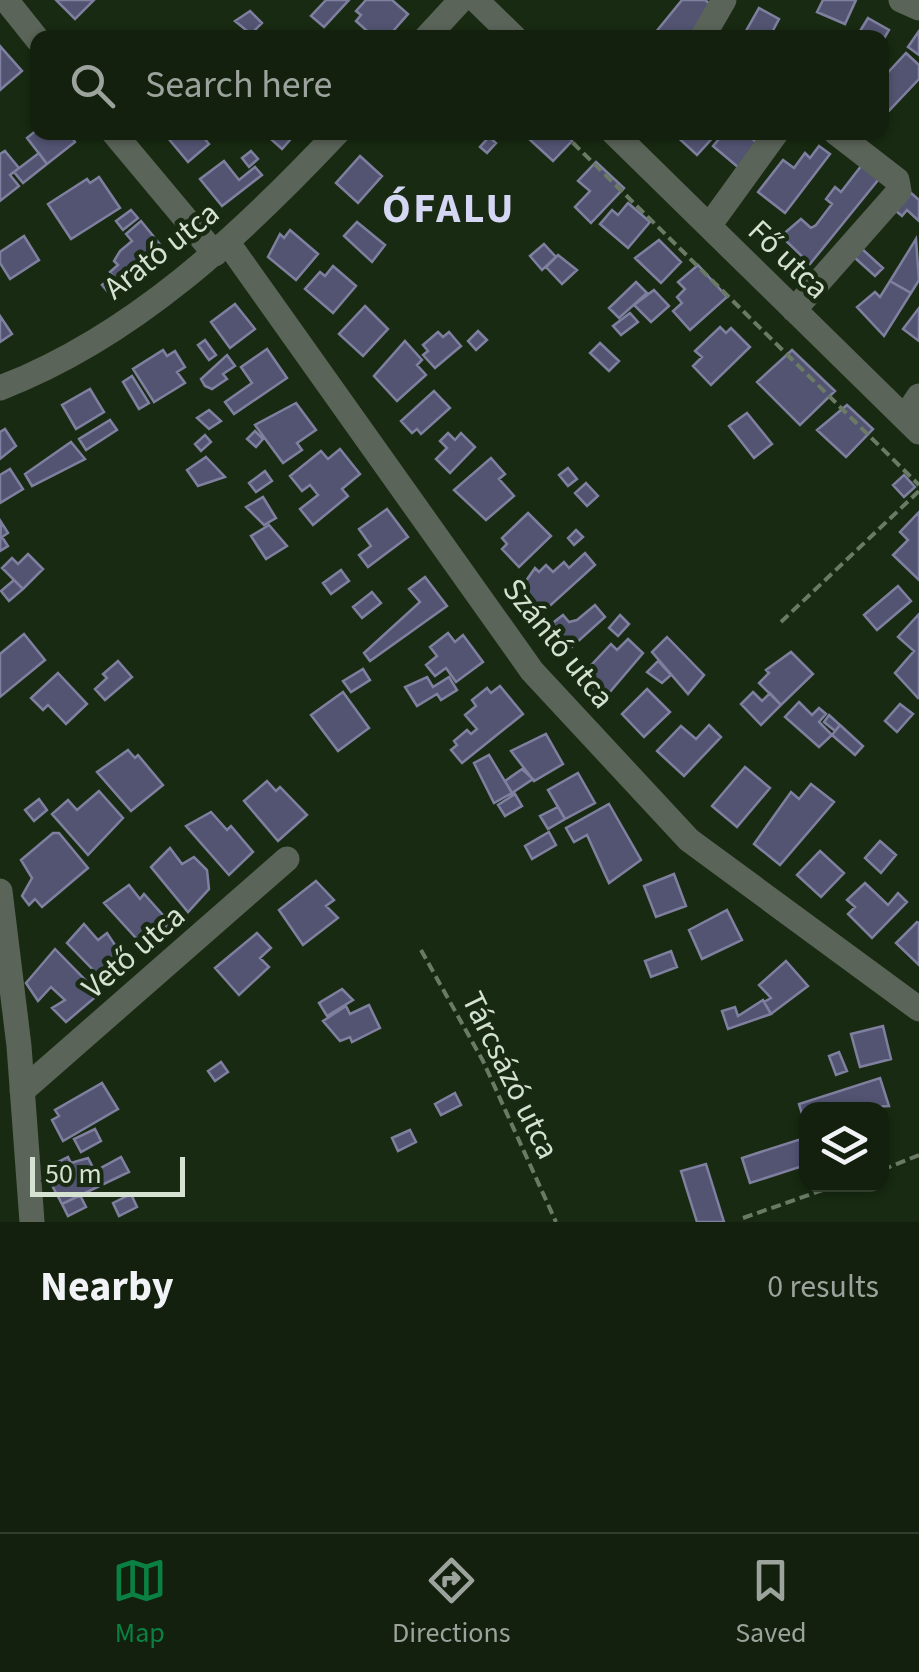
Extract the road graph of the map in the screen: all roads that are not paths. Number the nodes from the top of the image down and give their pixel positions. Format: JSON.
{"nodes":[{"id":1,"x":6,"y":0,"type":"edge"},
{"id":2,"x":460,"y":0,"type":"edge"},
{"id":3,"x":476,"y":0,"type":"edge"},
{"id":4,"x":724,"y":0,"type":"edge"},
{"id":5,"x":900,"y":0,"type":"edge"},
{"id":6,"x":919,"y":8,"type":"edge"},
{"id":7,"x":30,"y":30,"type":"edge"},
{"id":8,"x":433,"y":30,"type":"edge"},
{"id":9,"x":507,"y":30,"type":"edge"},
{"id":10,"x":707,"y":30,"type":"edge"},
{"id":11,"x":121,"y":140,"type":"edge"},
{"id":12,"x":330,"y":140,"type":"edge"},
{"id":13,"x":627,"y":140,"type":"edge"},
{"id":14,"x":771,"y":140,"type":"edge"},
{"id":15,"x":845,"y":140,"type":"edge"},
{"id":16,"x":709,"y":226,"type":"junction"},
{"id":17,"x":222,"y":248,"type":"junction"},
{"id":18,"x":794,"y":310,"type":"junction"},
{"id":19,"x":0,"y":388,"type":"edge"},
{"id":20,"x":914,"y":415,"type":"edge"},
{"id":21,"x":287,"y":859,"type":"dead end"},
{"id":22,"x":0,"y":892,"type":"edge"},
{"id":23,"x":919,"y":1009,"type":"edge"},
{"id":24,"x":22,"y":1092,"type":"junction"},
{"id":25,"x":32,"y":1222,"type":"edge"}],
"edges":[{"from":1,"to":7,"type":"street"},
{"from":2,"to":8,"type":"street"},
{"from":3,"to":9,"type":"street"},
{"from":4,"to":10,"type":"street"},
{"from":5,"to":6,"type":"street"},
{"from":11,"to":17,"type":"street","name":"Szántó utca"},
{"from":12,"to":17,"type":"street","name":"Arató utca"},
{"from":13,"to":16,"type":"street","name":"Fő utca"},
{"from":14,"to":16,"type":"street"},
{"from":15,"to":18,"type":"street"},
{"from":16,"to":18,"type":"street","name":"Fő utca"},
{"from":17,"to":19,"type":"street","name":"Arató utca"},
{"from":17,"to":23,"type":"street","name":"Szántó utca"},
{"from":18,"to":20,"type":"street","name":"Fő utca"},
{"from":21,"to":24,"type":"street","name":"Vető utca"},
{"from":22,"to":24,"type":"street"},
{"from":24,"to":25,"type":"street"}]}
